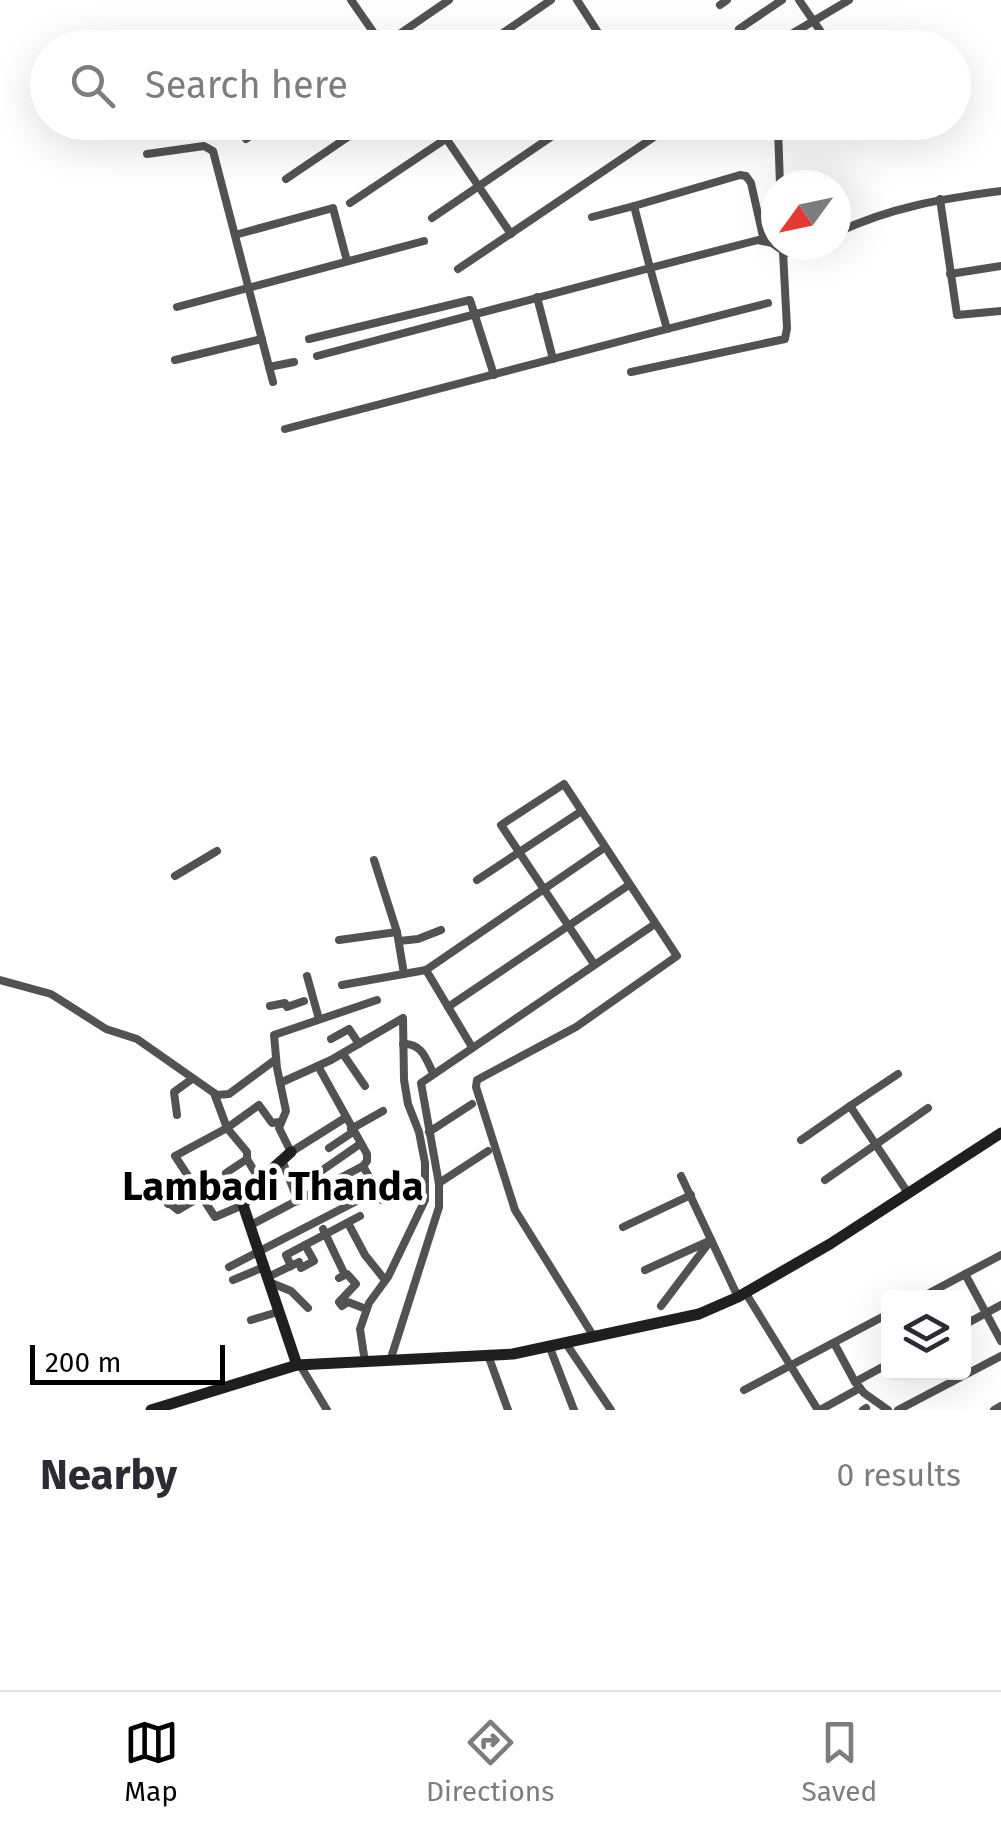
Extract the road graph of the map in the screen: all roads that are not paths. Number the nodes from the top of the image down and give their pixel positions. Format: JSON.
{"nodes":[{"id":1,"x":352,"y":0,"type":"edge"},
{"id":2,"x":449,"y":0,"type":"edge"},
{"id":3,"x":551,"y":0,"type":"edge"},
{"id":4,"x":577,"y":0,"type":"edge"},
{"id":5,"x":782,"y":0,"type":"edge"},
{"id":6,"x":799,"y":0,"type":"edge"},
{"id":7,"x":849,"y":0,"type":"edge"},
{"id":8,"x":813,"y":21,"type":"junction"},
{"id":9,"x":739,"y":29,"type":"dead end"},
{"id":10,"x":371,"y":30,"type":"edge"},
{"id":11,"x":406,"y":30,"type":"edge"},
{"id":12,"x":507,"y":30,"type":"edge"},
{"id":13,"x":596,"y":30,"type":"edge"},
{"id":14,"x":798,"y":30,"type":"edge"},
{"id":15,"x":819,"y":30,"type":"edge"},
{"id":16,"x":343,"y":140,"type":"edge"},
{"id":17,"x":446,"y":140,"type":"joint"},
{"id":18,"x":547,"y":140,"type":"edge"},
{"id":19,"x":650,"y":140,"type":"edge"},
{"id":20,"x":778,"y":140,"type":"edge"},
{"id":21,"x":146,"y":154,"type":"dead end"},
{"id":22,"x":779,"y":170,"type":"edge"},
{"id":23,"x":286,"y":179,"type":"dead end"},
{"id":24,"x":478,"y":186,"type":"junction"},
{"id":25,"x":1001,"y":191,"type":"edge"},
{"id":26,"x":940,"y":199,"type":"junction"},
{"id":27,"x":350,"y":203,"type":"dead end"},
{"id":28,"x":634,"y":206,"type":"junction"},
{"id":29,"x":432,"y":218,"type":"dead end"},
{"id":30,"x":592,"y":218,"type":"dead end"},
{"id":31,"x":851,"y":226,"type":"edge"},
{"id":32,"x":761,"y":229,"type":"edge"},
{"id":33,"x":235,"y":234,"type":"junction"},
{"id":34,"x":510,"y":234,"type":"junction"},
{"id":35,"x":424,"y":241,"type":"dead end"},
{"id":36,"x":761,"y":241,"type":"edge"},
{"id":37,"x":788,"y":260,"type":"edge"},
{"id":38,"x":347,"y":261,"type":"junction"},
{"id":39,"x":1001,"y":266,"type":"edge"},
{"id":40,"x":650,"y":268,"type":"junction"},
{"id":41,"x":458,"y":269,"type":"dead end"},
{"id":42,"x":950,"y":274,"type":"junction"},
{"id":43,"x":249,"y":286,"type":"junction"},
{"id":44,"x":537,"y":298,"type":"junction"},
{"id":45,"x":768,"y":302,"type":"dead end"},
{"id":46,"x":177,"y":306,"type":"dead end"},
{"id":47,"x":1001,"y":311,"type":"edge"},
{"id":48,"x":476,"y":314,"type":"junction"},
{"id":49,"x":667,"y":329,"type":"junction"},
{"id":50,"x":262,"y":339,"type":"junction"},
{"id":51,"x":308,"y":339,"type":"dead end"},
{"id":52,"x":317,"y":356,"type":"dead end"},
{"id":53,"x":554,"y":359,"type":"junction"},
{"id":54,"x":174,"y":360,"type":"dead end"},
{"id":55,"x":294,"y":362,"type":"dead end"},
{"id":56,"x":269,"y":367,"type":"junction"},
{"id":57,"x":631,"y":372,"type":"dead end"},
{"id":58,"x":494,"y":375,"type":"junction"},
{"id":59,"x":273,"y":382,"type":"dead end"},
{"id":60,"x":286,"y":429,"type":"dead end"},
{"id":61,"x":577,"y":814,"type":"dead end"},
{"id":62,"x":601,"y":850,"type":"dead end"},
{"id":63,"x":217,"y":851,"type":"dead end"},
{"id":64,"x":519,"y":852,"type":"junction"},
{"id":65,"x":374,"y":860,"type":"dead end"},
{"id":66,"x":175,"y":876,"type":"dead end"},
{"id":67,"x":477,"y":880,"type":"dead end"},
{"id":68,"x":626,"y":887,"type":"dead end"},
{"id":69,"x":544,"y":889,"type":"junction"},
{"id":70,"x":569,"y":926,"type":"junction"},
{"id":71,"x":652,"y":926,"type":"dead end"},
{"id":72,"x":441,"y":930,"type":"dead end"},
{"id":73,"x":398,"y":936,"type":"junction"},
{"id":74,"x":338,"y":940,"type":"dead end"},
{"id":75,"x":594,"y":964,"type":"junction"},
{"id":76,"x":426,"y":970,"type":"junction"},
{"id":77,"x":404,"y":974,"type":"junction"},
{"id":78,"x":306,"y":976,"type":"dead end"},
{"id":79,"x":0,"y":980,"type":"edge"},
{"id":80,"x":342,"y":985,"type":"dead end"},
{"id":81,"x":377,"y":1000,"type":"dead end"},
{"id":82,"x":304,"y":1001,"type":"dead end"},
{"id":83,"x":270,"y":1006,"type":"dead end"},
{"id":84,"x":448,"y":1007,"type":"junction"},
{"id":85,"x":318,"y":1020,"type":"junction"},
{"id":86,"x":331,"y":1039,"type":"dead end"},
{"id":87,"x":358,"y":1044,"type":"junction"},
{"id":88,"x":404,"y":1044,"type":"junction"},
{"id":89,"x":472,"y":1047,"type":"junction"},
{"id":90,"x":343,"y":1054,"type":"junction"},
{"id":91,"x":276,"y":1060,"type":"junction"},
{"id":92,"x":318,"y":1066,"type":"junction"},
{"id":93,"x":433,"y":1074,"type":"junction"},
{"id":94,"x":898,"y":1074,"type":"dead end"},
{"id":95,"x":192,"y":1079,"type":"junction"},
{"id":96,"x":280,"y":1083,"type":"junction"},
{"id":97,"x":366,"y":1086,"type":"dead end"},
{"id":98,"x":214,"y":1093,"type":"junction"},
{"id":99,"x":336,"y":1098,"type":"junction"},
{"id":100,"x":324,"y":1104,"type":"dead end"},
{"id":101,"x":472,"y":1104,"type":"dead end"},
{"id":102,"x":850,"y":1106,"type":"junction"},
{"id":103,"x":928,"y":1108,"type":"dead end"},
{"id":104,"x":383,"y":1110,"type":"dead end"},
{"id":105,"x":176,"y":1115,"type":"dead end"},
{"id":106,"x":346,"y":1118,"type":"junction"},
{"id":107,"x":279,"y":1122,"type":"junction"},
{"id":108,"x":332,"y":1125,"type":"junction"},
{"id":109,"x":227,"y":1128,"type":"junction"},
{"id":110,"x":352,"y":1130,"type":"junction"},
{"id":111,"x":429,"y":1132,"type":"junction"},
{"id":112,"x":1001,"y":1133,"type":"edge"},
{"id":113,"x":340,"y":1140,"type":"junction"},
{"id":114,"x":802,"y":1140,"type":"dead end"},
{"id":115,"x":360,"y":1144,"type":"junction"},
{"id":116,"x":875,"y":1145,"type":"junction"},
{"id":117,"x":329,"y":1148,"type":"dead end"},
{"id":118,"x":488,"y":1151,"type":"dead end"},
{"id":119,"x":286,"y":1156,"type":"junction"},
{"id":120,"x":247,"y":1159,"type":"junction"},
{"id":121,"x":363,"y":1166,"type":"junction"},
{"id":122,"x":226,"y":1173,"type":"dead end"},
{"id":123,"x":682,"y":1176,"type":"dead end"},
{"id":124,"x":260,"y":1180,"type":"junction"},
{"id":125,"x":825,"y":1180,"type":"dead end"},
{"id":126,"x":438,"y":1182,"type":"junction"},
{"id":127,"x":321,"y":1189,"type":"junction"},
{"id":128,"x":376,"y":1191,"type":"junction"},
{"id":129,"x":197,"y":1193,"type":"junction"},
{"id":130,"x":908,"y":1193,"type":"junction"},
{"id":131,"x":690,"y":1195,"type":"junction"},
{"id":132,"x":382,"y":1200,"type":"dead end"},
{"id":133,"x":298,"y":1201,"type":"junction"},
{"id":134,"x":168,"y":1203,"type":"dead end"},
{"id":135,"x":244,"y":1206,"type":"junction"},
{"id":136,"x":360,"y":1216,"type":"dead end"},
{"id":137,"x":320,"y":1221,"type":"junction"},
{"id":138,"x":348,"y":1222,"type":"junction"},
{"id":139,"x":249,"y":1226,"type":"junction"},
{"id":140,"x":622,"y":1227,"type":"dead end"},
{"id":141,"x":325,"y":1234,"type":"junction"},
{"id":142,"x":711,"y":1240,"type":"junction"},
{"id":143,"x":305,"y":1245,"type":"junction"},
{"id":144,"x":259,"y":1250,"type":"junction"},
{"id":145,"x":1001,"y":1255,"type":"edge"},
{"id":146,"x":291,"y":1266,"type":"junction"},
{"id":147,"x":230,"y":1267,"type":"dead end"},
{"id":148,"x":645,"y":1270,"type":"dead end"},
{"id":149,"x":965,"y":1274,"type":"junction"},
{"id":150,"x":267,"y":1275,"type":"junction"},
{"id":151,"x":233,"y":1280,"type":"dead end"},
{"id":152,"x":386,"y":1280,"type":"junction"},
{"id":153,"x":935,"y":1290,"type":"edge"},
{"id":154,"x":741,"y":1295,"type":"junction"},
{"id":155,"x":1001,"y":1305,"type":"edge"},
{"id":156,"x":661,"y":1306,"type":"dead end"},
{"id":157,"x":308,"y":1308,"type":"dead end"},
{"id":158,"x":366,"y":1309,"type":"junction"},
{"id":159,"x":278,"y":1312,"type":"junction"},
{"id":160,"x":986,"y":1313,"type":"junction"},
{"id":161,"x":881,"y":1318,"type":"edge"},
{"id":162,"x":251,"y":1320,"type":"dead end"},
{"id":163,"x":971,"y":1321,"type":"edge"},
{"id":164,"x":595,"y":1339,"type":"junction"},
{"id":165,"x":1001,"y":1341,"type":"edge"},
{"id":166,"x":834,"y":1343,"type":"junction"},
{"id":167,"x":566,"y":1345,"type":"junction"},
{"id":168,"x":550,"y":1348,"type":"junction"},
{"id":169,"x":488,"y":1355,"type":"junction"},
{"id":170,"x":1001,"y":1356,"type":"edge"},
{"id":171,"x":390,"y":1361,"type":"junction"},
{"id":172,"x":364,"y":1362,"type":"junction"},
{"id":173,"x":792,"y":1364,"type":"junction"},
{"id":174,"x":299,"y":1365,"type":"junction"},
{"id":175,"x":881,"y":1369,"type":"edge"},
{"id":176,"x":858,"y":1385,"type":"junction"},
{"id":177,"x":744,"y":1390,"type":"dead end"},
{"id":178,"x":1001,"y":1406,"type":"edge"},
{"id":179,"x":817,"y":1408,"type":"edge"},
{"id":180,"x":151,"y":1410,"type":"edge"},
{"id":181,"x":327,"y":1410,"type":"edge"},
{"id":182,"x":508,"y":1410,"type":"edge"},
{"id":183,"x":574,"y":1410,"type":"edge"},
{"id":184,"x":610,"y":1410,"type":"edge"},
{"id":185,"x":802,"y":1410,"type":"edge"},
{"id":186,"x":888,"y":1410,"type":"edge"},
{"id":187,"x":898,"y":1410,"type":"edge"},
{"id":188,"x":994,"y":1410,"type":"edge"}],
"edges":[{"from":1,"to":10,"type":"street"},
{"from":2,"to":11,"type":"street"},
{"from":3,"to":12,"type":"street"},
{"from":4,"to":13,"type":"street"},
{"from":5,"to":9,"type":"street"},
{"from":6,"to":8,"type":"street"},
{"from":7,"to":8,"type":"street"},
{"from":8,"to":14,"type":"street"},
{"from":8,"to":15,"type":"street"},
{"from":16,"to":23,"type":"street"},
{"from":17,"to":24,"type":"street"},
{"from":17,"to":27,"type":"street"},
{"from":18,"to":24,"type":"street"},
{"from":19,"to":34,"type":"street"},
{"from":20,"to":22,"type":"street"},
{"from":21,"to":33,"type":"street"},
{"from":24,"to":29,"type":"street"},
{"from":24,"to":34,"type":"street"},
{"from":25,"to":26,"type":"street"},
{"from":26,"to":31,"type":"street"},
{"from":26,"to":42,"type":"street"},
{"from":28,"to":30,"type":"street"},
{"from":28,"to":32,"type":"street"},
{"from":28,"to":40,"type":"street"},
{"from":33,"to":38,"type":"street"},
{"from":33,"to":43,"type":"street"},
{"from":34,"to":41,"type":"street"},
{"from":35,"to":38,"type":"street"},
{"from":36,"to":40,"type":"street"},
{"from":37,"to":57,"type":"street"},
{"from":38,"to":43,"type":"street"},
{"from":39,"to":42,"type":"street"},
{"from":40,"to":44,"type":"street"},
{"from":40,"to":49,"type":"street"},
{"from":42,"to":47,"type":"street"},
{"from":43,"to":46,"type":"street"},
{"from":43,"to":50,"type":"street"},
{"from":44,"to":48,"type":"street"},
{"from":44,"to":53,"type":"street"},
{"from":45,"to":49,"type":"street"},
{"from":48,"to":51,"type":"street"},
{"from":48,"to":52,"type":"street"},
{"from":48,"to":58,"type":"street"},
{"from":49,"to":53,"type":"street"},
{"from":50,"to":54,"type":"street"},
{"from":50,"to":56,"type":"street"},
{"from":53,"to":58,"type":"street"},
{"from":55,"to":56,"type":"street"},
{"from":56,"to":59,"type":"street"},
{"from":58,"to":60,"type":"street"},
{"from":61,"to":64,"type":"street"},
{"from":62,"to":69,"type":"street"},
{"from":63,"to":66,"type":"street"},
{"from":64,"to":67,"type":"street"},
{"from":64,"to":69,"type":"street"},
{"from":64,"to":164,"type":"street"},
{"from":65,"to":73,"type":"street"},
{"from":68,"to":70,"type":"street"},
{"from":69,"to":70,"type":"street"},
{"from":69,"to":76,"type":"street"},
{"from":70,"to":75,"type":"street"},
{"from":70,"to":84,"type":"street"},
{"from":71,"to":75,"type":"street"},
{"from":72,"to":73,"type":"street"},
{"from":73,"to":74,"type":"street"},
{"from":73,"to":77,"type":"street"},
{"from":75,"to":89,"type":"street"},
{"from":76,"to":77,"type":"street"},
{"from":76,"to":84,"type":"street"},
{"from":77,"to":80,"type":"street"},
{"from":78,"to":85,"type":"street"},
{"from":79,"to":95,"type":"street"},
{"from":81,"to":85,"type":"street"},
{"from":82,"to":83,"type":"street"},
{"from":84,"to":89,"type":"street"},
{"from":85,"to":91,"type":"street"},
{"from":86,"to":87,"type":"street"},
{"from":87,"to":88,"type":"street"},
{"from":87,"to":90,"type":"street"},
{"from":88,"to":93,"type":"street"},
{"from":88,"to":152,"type":"street"},
{"from":89,"to":93,"type":"street"},
{"from":90,"to":92,"type":"street"},
{"from":90,"to":97,"type":"street"},
{"from":91,"to":96,"type":"street"},
{"from":91,"to":98,"type":"street"},
{"from":92,"to":96,"type":"street"},
{"from":92,"to":99,"type":"street"},
{"from":93,"to":111,"type":"street"},
{"from":94,"to":102,"type":"street"},
{"from":95,"to":98,"type":"street"},
{"from":95,"to":105,"type":"street"},
{"from":96,"to":107,"type":"street"},
{"from":98,"to":109,"type":"street"},
{"from":99,"to":100,"type":"street"},
{"from":99,"to":106,"type":"street"},
{"from":101,"to":111,"type":"street"},
{"from":102,"to":114,"type":"street"},
{"from":102,"to":116,"type":"street"},
{"from":103,"to":116,"type":"street"},
{"from":104,"to":110,"type":"street"},
{"from":106,"to":108,"type":"street"},
{"from":106,"to":110,"type":"street"},
{"from":107,"to":109,"type":"street"},
{"from":107,"to":119,"type":"street"},
{"from":108,"to":113,"type":"street"},
{"from":108,"to":119,"type":"street"},
{"from":109,"to":120,"type":"street"},
{"from":109,"to":129,"type":"street"},
{"from":110,"to":113,"type":"street"},
{"from":110,"to":115,"type":"street"},
{"from":111,"to":126,"type":"street"},
{"from":112,"to":130,"type":"main road"},
{"from":113,"to":117,"type":"street"},
{"from":115,"to":121,"type":"street"},
{"from":115,"to":127,"type":"street"},
{"from":116,"to":125,"type":"street"},
{"from":116,"to":130,"type":"street"},
{"from":118,"to":126,"type":"street"},
{"from":119,"to":124,"type":"main road"},
{"from":119,"to":133,"type":"street"},
{"from":120,"to":122,"type":"street"},
{"from":120,"to":124,"type":"street"},
{"from":121,"to":127,"type":"street"},
{"from":121,"to":128,"type":"street"},
{"from":123,"to":131,"type":"street"},
{"from":124,"to":135,"type":"main road"},
{"from":126,"to":171,"type":"street"},
{"from":127,"to":133,"type":"street"},
{"from":128,"to":132,"type":"street"},
{"from":128,"to":137,"type":"street"},
{"from":129,"to":134,"type":"street"},
{"from":129,"to":135,"type":"street"},
{"from":130,"to":154,"type":"main road"},
{"from":131,"to":140,"type":"street"},
{"from":131,"to":142,"type":"street"},
{"from":133,"to":139,"type":"street"},
{"from":135,"to":139,"type":"main road"},
{"from":136,"to":138,"type":"street"},
{"from":137,"to":141,"type":"street"},
{"from":137,"to":144,"type":"street"},
{"from":138,"to":141,"type":"street"},
{"from":138,"to":152,"type":"street"},
{"from":139,"to":144,"type":"main road"},
{"from":141,"to":143,"type":"street"},
{"from":141,"to":158,"type":"street"},
{"from":142,"to":148,"type":"street"},
{"from":142,"to":154,"type":"street"},
{"from":142,"to":156,"type":"street"},
{"from":143,"to":146,"type":"street"},
{"from":143,"to":146,"type":"street"},
{"from":144,"to":147,"type":"street"},
{"from":144,"to":150,"type":"main road"},
{"from":145,"to":149,"type":"street"},
{"from":146,"to":150,"type":"street"},
{"from":149,"to":153,"type":"street"},
{"from":149,"to":160,"type":"street"},
{"from":150,"to":151,"type":"street"},
{"from":150,"to":157,"type":"street"},
{"from":150,"to":159,"type":"main road"},
{"from":152,"to":158,"type":"street"},
{"from":154,"to":164,"type":"main road"},
{"from":154,"to":173,"type":"street"},
{"from":155,"to":160,"type":"street"},
{"from":158,"to":172,"type":"street"},
{"from":159,"to":162,"type":"street"},
{"from":159,"to":174,"type":"main road"},
{"from":160,"to":163,"type":"street"},
{"from":160,"to":165,"type":"street"},
{"from":161,"to":166,"type":"street"},
{"from":164,"to":167,"type":"main road"},
{"from":166,"to":173,"type":"street"},
{"from":166,"to":176,"type":"street"},
{"from":167,"to":168,"type":"main road"},
{"from":167,"to":184,"type":"street"},
{"from":168,"to":169,"type":"main road"},
{"from":168,"to":183,"type":"street"},
{"from":169,"to":171,"type":"main road"},
{"from":169,"to":182,"type":"street"},
{"from":170,"to":187,"type":"street"},
{"from":171,"to":172,"type":"main road"},
{"from":172,"to":174,"type":"main road"},
{"from":173,"to":177,"type":"street"},
{"from":173,"to":179,"type":"street"},
{"from":174,"to":180,"type":"main road"},
{"from":174,"to":181,"type":"street"},
{"from":175,"to":176,"type":"street"},
{"from":176,"to":179,"type":"street"},
{"from":176,"to":186,"type":"street"},
{"from":178,"to":188,"type":"street"},
{"from":179,"to":185,"type":"street"}]}
